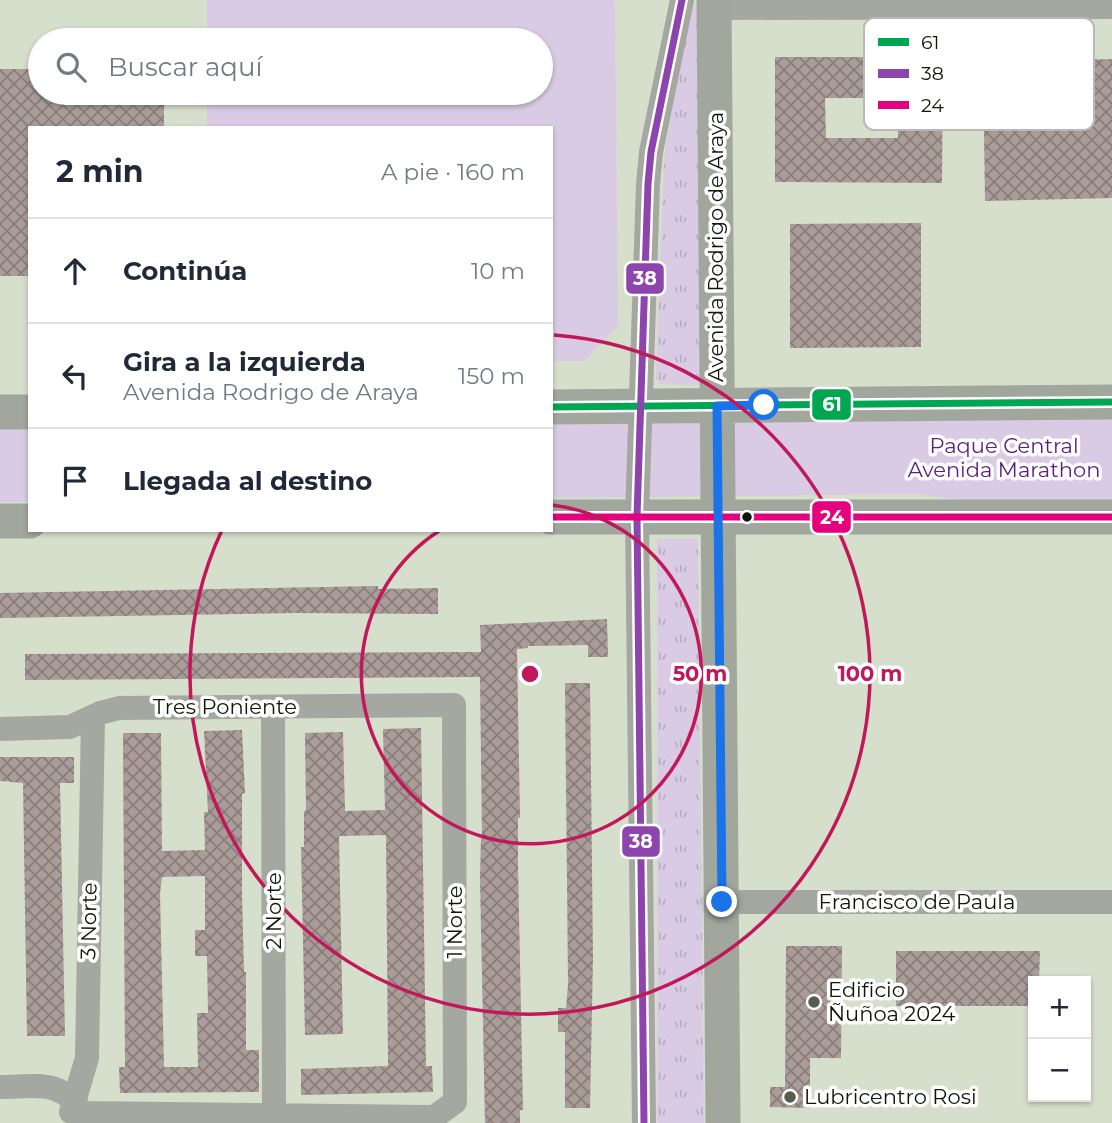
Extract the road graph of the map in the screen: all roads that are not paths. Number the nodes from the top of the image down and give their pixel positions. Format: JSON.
{"nodes":[{"id":1,"x":703,"y":3,"type":"edge"},
{"id":2,"x":1112,"y":7,"type":"edge"},
{"id":3,"x":1112,"y":402,"type":"edge"},
{"id":4,"x":717,"y":406,"type":"junction"},
{"id":5,"x":553,"y":407,"type":"edge"},
{"id":6,"x":640,"y":407,"type":"junction"},
{"id":7,"x":28,"y":411,"type":"edge"},
{"id":8,"x":0,"y":412,"type":"edge"},
{"id":9,"x":553,"y":517,"type":"edge"},
{"id":10,"x":637,"y":517,"type":"junction"},
{"id":11,"x":718,"y":517,"type":"junction"},
{"id":12,"x":1112,"y":517,"type":"edge"},
{"id":13,"x":0,"y":521,"type":"edge"},
{"id":14,"x":28,"y":521,"type":"edge"},
{"id":15,"x":454,"y":705,"type":"joint"},
{"id":16,"x":273,"y":707,"type":"junction"},
{"id":17,"x":93,"y":717,"type":"junction"},
{"id":18,"x":0,"y":729,"type":"edge"},
{"id":19,"x":722,"y":902,"type":"junction"},
{"id":20,"x":1112,"y":902,"type":"edge"},
{"id":21,"x":0,"y":1087,"type":"edge"},
{"id":22,"x":71,"y":1111,"type":"edge"},
{"id":23,"x":274,"y":1115,"type":"junction"},
{"id":24,"x":246,"y":1119,"type":"edge"},
{"id":25,"x":429,"y":1120,"type":"edge"},
{"id":26,"x":644,"y":1123,"type":"edge"},
{"id":27,"x":723,"y":1123,"type":"edge"}],
"edges":[{"from":1,"to":2,"type":"street"},
{"from":1,"to":4,"type":"main road","name":"Avenida Rodrigo de Araya"},
{"from":1,"to":6,"type":"street"},
{"from":3,"to":4,"type":"main road"},
{"from":4,"to":6,"type":"main road"},
{"from":4,"to":11,"type":"main road","name":"Avenida Rodrigo de Araya"},
{"from":5,"to":6,"type":"main road"},
{"from":6,"to":10,"type":"street"},
{"from":7,"to":8,"type":"main road"},
{"from":9,"to":10,"type":"main road"},
{"from":10,"to":11,"type":"main road"},
{"from":10,"to":26,"type":"street"},
{"from":11,"to":12,"type":"main road"},
{"from":11,"to":19,"type":"main road","name":"Avenida Rodrigo de Araya"},
{"from":13,"to":14,"type":"main road"},
{"from":15,"to":16,"type":"street","name":"Tres Poniente"},
{"from":15,"to":25,"type":"street","name":"1 Norte"},
{"from":16,"to":17,"type":"street","name":"Tres Poniente"},
{"from":16,"to":23,"type":"street","name":"2 Norte"},
{"from":17,"to":18,"type":"street","name":"Tres Poniente"},
{"from":17,"to":22,"type":"street","name":"3 Norte"},
{"from":19,"to":20,"type":"street","name":"Francisco de Paula"},
{"from":19,"to":27,"type":"main road","name":"Avenida Rodrigo de Araya"},
{"from":21,"to":22,"type":"street"},
{"from":22,"to":24,"type":"street"},
{"from":23,"to":24,"type":"street"},
{"from":23,"to":25,"type":"street"}]}
